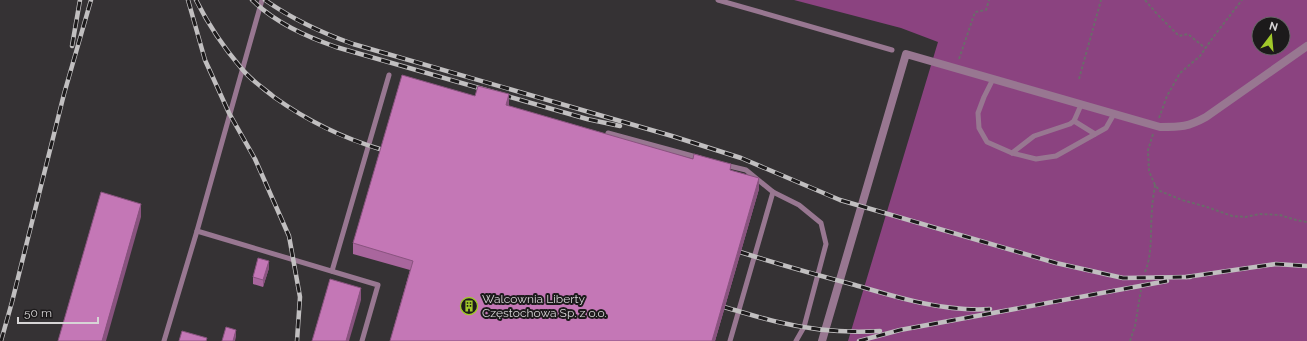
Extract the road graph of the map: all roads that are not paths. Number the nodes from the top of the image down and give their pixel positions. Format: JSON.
{"nodes":[{"id":1,"x":262,"y":0,"type":"edge"},
{"id":2,"x":718,"y":0,"type":"edge"},
{"id":3,"x":1307,"y":46,"type":"edge"},
{"id":4,"x":892,"y":50,"type":"dead end"},
{"id":5,"x":389,"y":75,"type":"dead end"},
{"id":6,"x":993,"y":79,"type":"junction"},
{"id":7,"x":1081,"y":104,"type":"junction"},
{"id":8,"x":1114,"y":114,"type":"junction"},
{"id":9,"x":1074,"y":121,"type":"junction"},
{"id":10,"x":608,"y":134,"type":"edge"},
{"id":11,"x":1095,"y":134,"type":"junction"},
{"id":12,"x":1012,"y":153,"type":"junction"},
{"id":13,"x":708,"y":160,"type":"edge"},
{"id":14,"x":723,"y":164,"type":"edge"},
{"id":15,"x":773,"y":192,"type":"junction"},
{"id":16,"x":197,"y":230,"type":"junction"},
{"id":17,"x":332,"y":271,"type":"junction"},
{"id":18,"x":164,"y":341,"type":"edge"},
{"id":19,"x":362,"y":341,"type":"edge"},
{"id":20,"x":730,"y":341,"type":"edge"},
{"id":21,"x":796,"y":341,"type":"edge"},
{"id":22,"x":822,"y":341,"type":"edge"}],
"edges":[{"from":1,"to":16,"type":"lane"},
{"from":2,"to":4,"type":"lane"},
{"from":3,"to":8,"type":"street"},
{"from":5,"to":17,"type":"lane"},
{"from":6,"to":7,"type":"street"},
{"from":6,"to":12,"type":"lane"},
{"from":6,"to":22,"type":"street"},
{"from":7,"to":8,"type":"street"},
{"from":7,"to":9,"type":"lane"},
{"from":8,"to":11,"type":"lane"},
{"from":9,"to":11,"type":"lane"},
{"from":9,"to":12,"type":"lane"},
{"from":10,"to":13,"type":"lane"},
{"from":11,"to":12,"type":"lane"},
{"from":14,"to":15,"type":"lane"},
{"from":15,"to":20,"type":"lane"},
{"from":15,"to":21,"type":"lane"},
{"from":16,"to":17,"type":"lane"},
{"from":16,"to":18,"type":"lane"},
{"from":17,"to":19,"type":"lane"}]}
